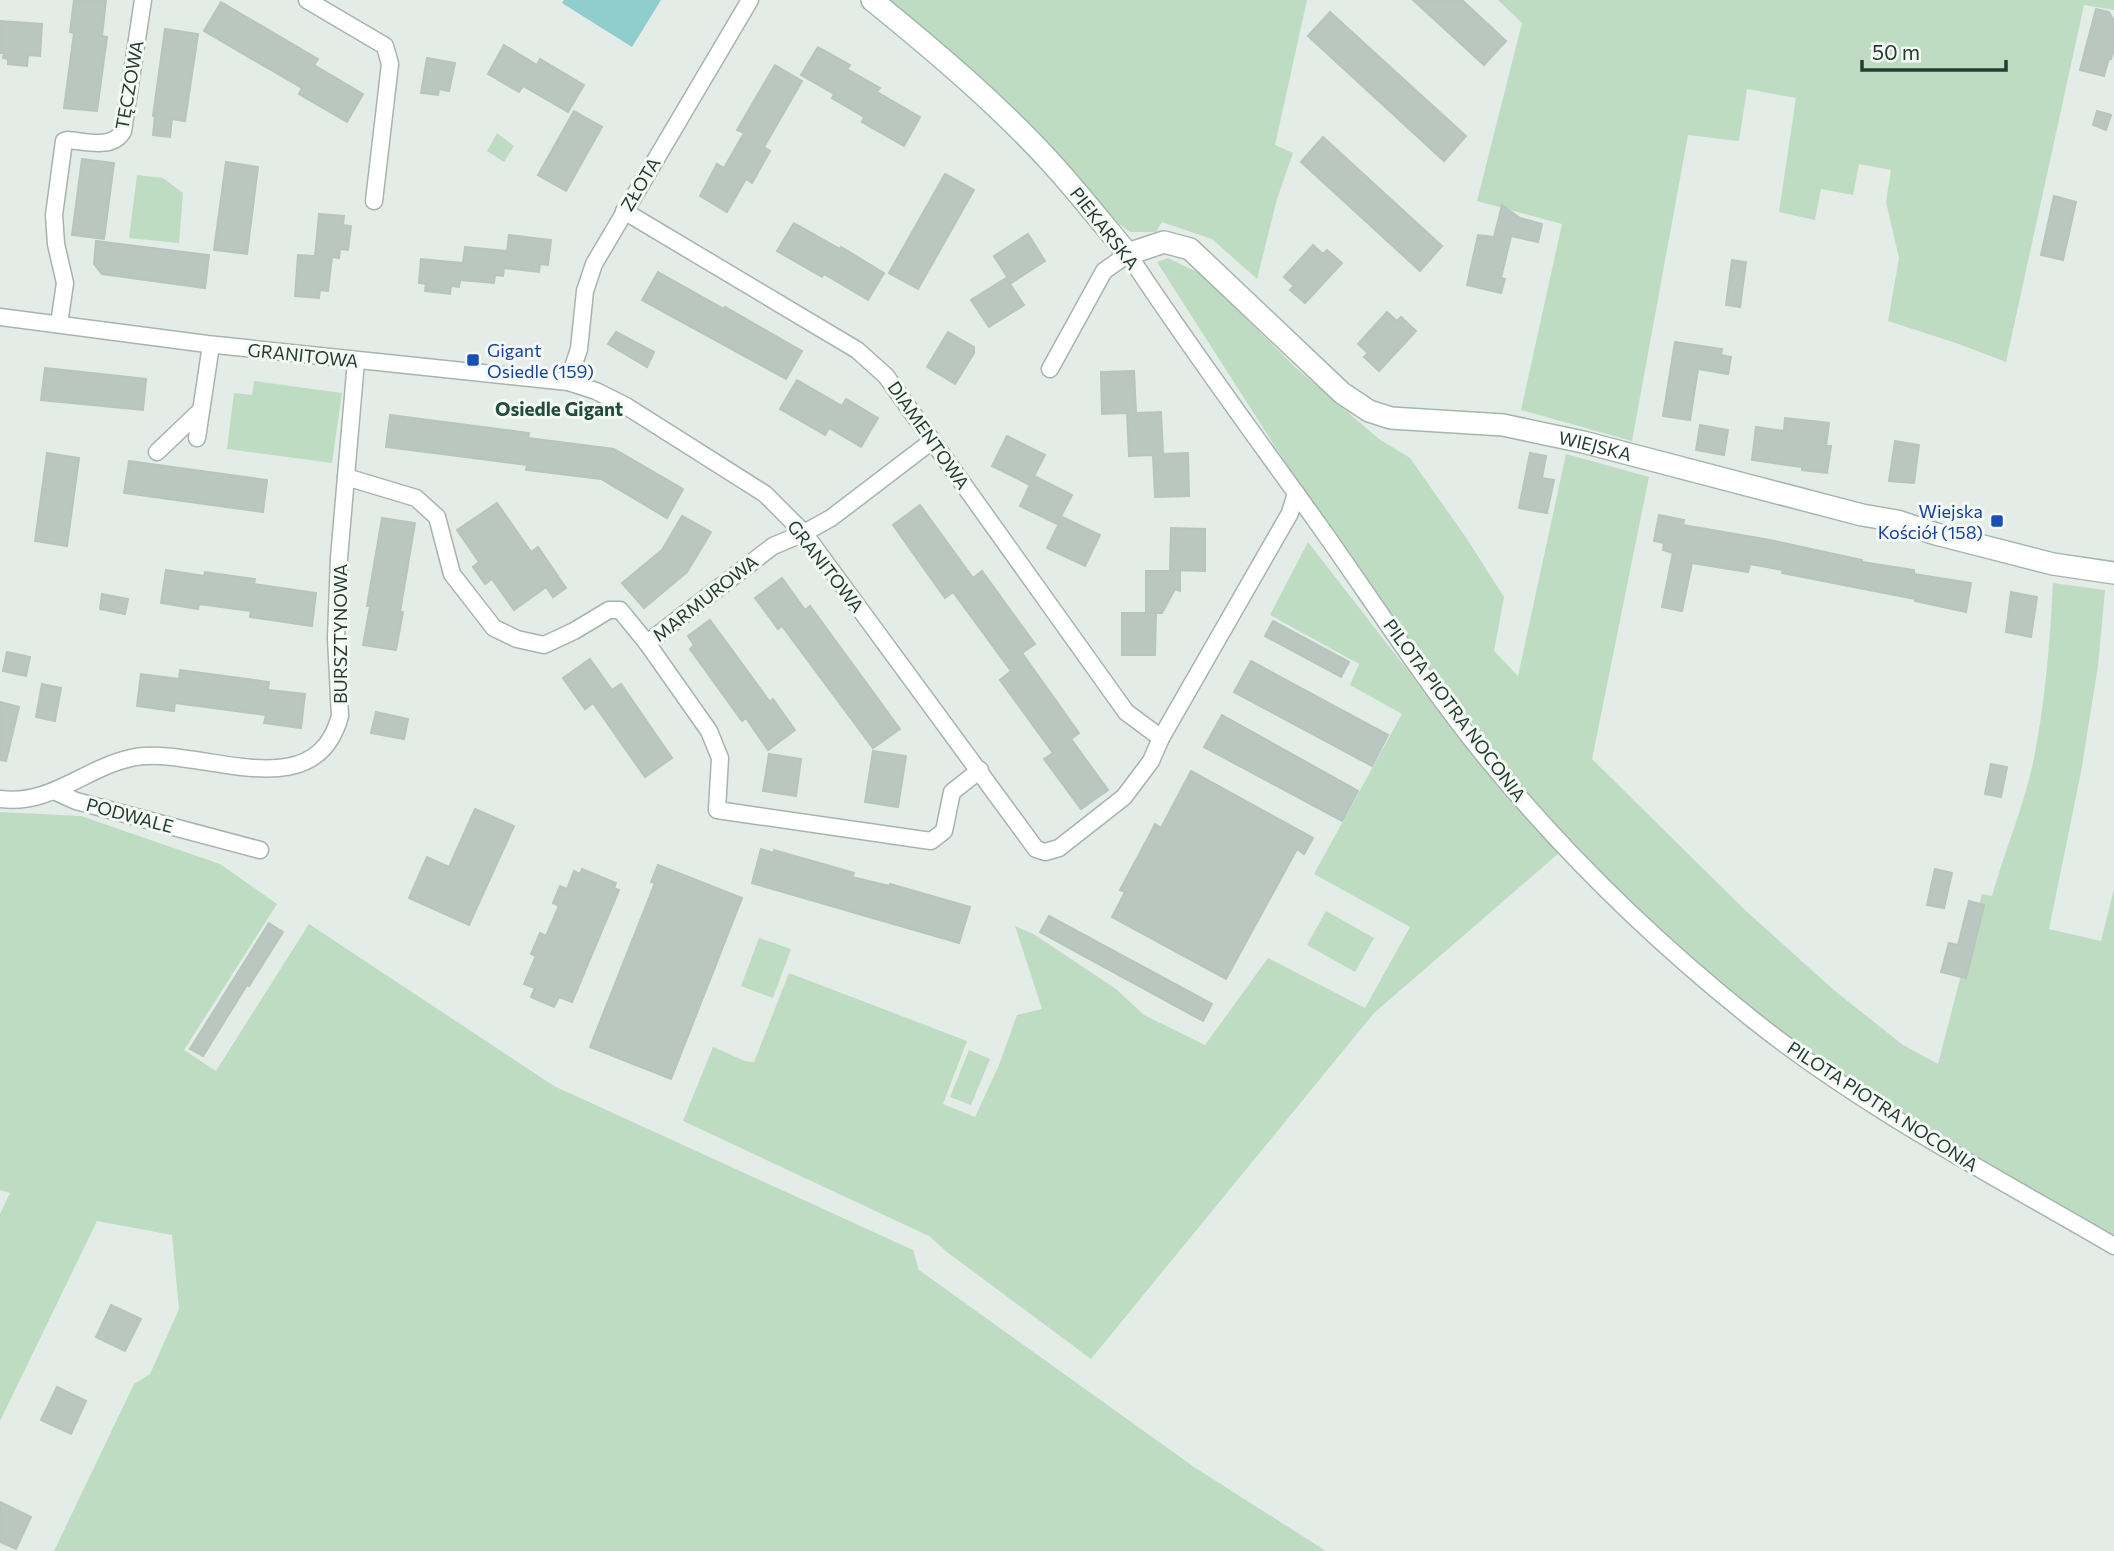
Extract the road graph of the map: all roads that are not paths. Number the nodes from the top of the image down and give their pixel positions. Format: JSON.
{"nodes":[{"id":1,"x":143,"y":0,"type":"edge"},
{"id":2,"x":307,"y":0,"type":"edge"},
{"id":3,"x":750,"y":0,"type":"edge"},
{"id":4,"x":872,"y":0,"type":"edge"},
{"id":5,"x":374,"y":201,"type":"dead end"},
{"id":6,"x":624,"y":211,"type":"junction"},
{"id":7,"x":1128,"y":254,"type":"junction"},
{"id":8,"x":0,"y":317,"type":"edge"},
{"id":9,"x":59,"y":324,"type":"junction"},
{"id":10,"x":211,"y":345,"type":"junction"},
{"id":11,"x":356,"y":360,"type":"junction"},
{"id":12,"x":1050,"y":369,"type":"dead end"},
{"id":13,"x":568,"y":382,"type":"junction"},
{"id":14,"x":201,"y":410,"type":"junction"},
{"id":15,"x":197,"y":438,"type":"dead end"},
{"id":16,"x":932,"y":441,"type":"junction"},
{"id":17,"x":158,"y":452,"type":"dead end"},
{"id":18,"x":346,"y":477,"type":"junction"},
{"id":19,"x":1296,"y":493,"type":"junction"},
{"id":20,"x":804,"y":533,"type":"junction"},
{"id":21,"x":2114,"y":573,"type":"edge"},
{"id":22,"x":647,"y":643,"type":"junction"},
{"id":23,"x":1161,"y":738,"type":"junction"},
{"id":24,"x":980,"y":770,"type":"junction"},
{"id":25,"x":56,"y":792,"type":"junction"},
{"id":26,"x":0,"y":799,"type":"edge"},
{"id":27,"x":260,"y":850,"type":"dead end"},
{"id":28,"x":2114,"y":1246,"type":"edge"}],
"edges":[{"from":1,"to":9,"type":"street","name":"TĘCZOWA"},
{"from":2,"to":5,"type":"street"},
{"from":3,"to":6,"type":"street","name":"ZŁOTA"},
{"from":4,"to":7,"type":"street","name":"PIEKARSKA"},
{"from":6,"to":13,"type":"street","name":"ZŁOTA"},
{"from":6,"to":16,"type":"street","name":"DIAMENTOWA"},
{"from":7,"to":12,"type":"street"},
{"from":7,"to":19,"type":"street","name":"PIEKARSKA"},
{"from":7,"to":21,"type":"street","name":"WIEJSKA"},
{"from":8,"to":9,"type":"street","name":"GRANITOWA"},
{"from":9,"to":10,"type":"street","name":"GRANITOWA"},
{"from":10,"to":11,"type":"street","name":"GRANITOWA"},
{"from":10,"to":14,"type":"street"},
{"from":11,"to":13,"type":"street","name":"GRANITOWA"},
{"from":11,"to":18,"type":"street","name":"BURSZTYNOWA"},
{"from":13,"to":20,"type":"street","name":"GRANITOWA"},
{"from":14,"to":15,"type":"street"},
{"from":14,"to":17,"type":"street"},
{"from":16,"to":20,"type":"street","name":"MARMUROWA"},
{"from":16,"to":23,"type":"street","name":"DIAMENTOWA"},
{"from":18,"to":22,"type":"street"},
{"from":18,"to":25,"type":"street","name":"BURSZTYNOWA"},
{"from":19,"to":23,"type":"street","name":"GRANITOWA"},
{"from":19,"to":28,"type":"street","name":"PILOTA PIOTRA NOCONIA"},
{"from":20,"to":22,"type":"street","name":"MARMUROWA"},
{"from":20,"to":24,"type":"street","name":"GRANITOWA"},
{"from":22,"to":24,"type":"street","name":"MARMUROWA"},
{"from":23,"to":24,"type":"street","name":"GRANITOWA"},
{"from":25,"to":26,"type":"street"},
{"from":25,"to":27,"type":"street","name":"PODWALE"}]}
